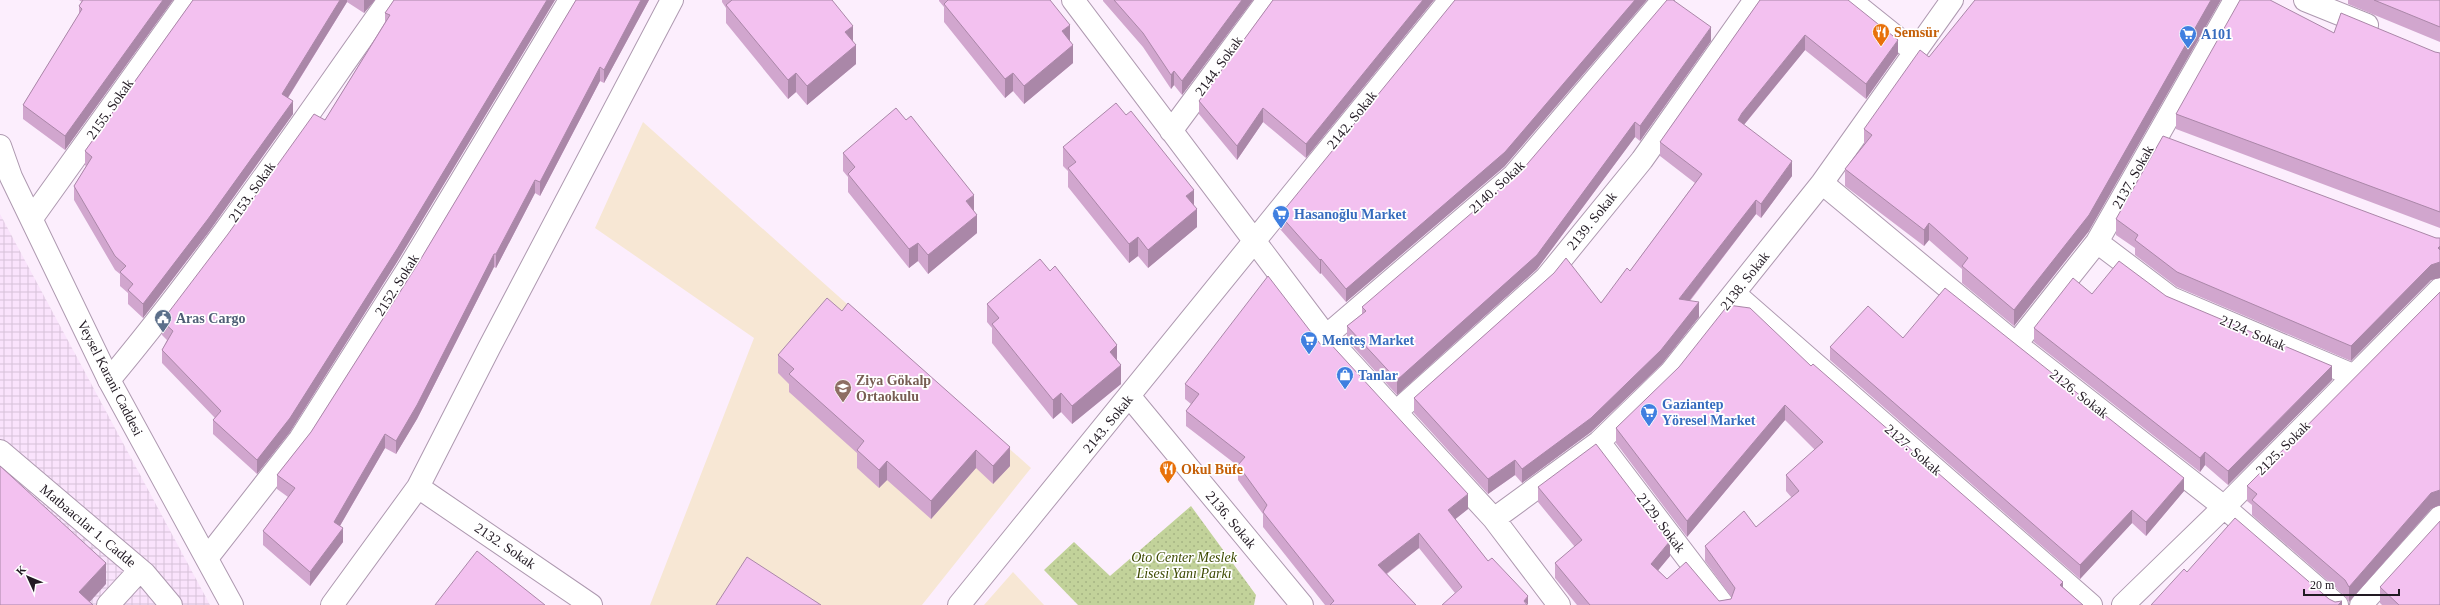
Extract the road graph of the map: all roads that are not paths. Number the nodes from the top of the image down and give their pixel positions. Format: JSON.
{"nodes":[{"id":1,"x":188,"y":0,"type":"edge"},
{"id":2,"x":390,"y":0,"type":"edge"},
{"id":3,"x":570,"y":0,"type":"edge"},
{"id":4,"x":672,"y":0,"type":"edge"},
{"id":5,"x":1268,"y":0,"type":"edge"},
{"id":6,"x":1450,"y":0,"type":"edge"},
{"id":7,"x":1663,"y":0,"type":"edge"},
{"id":8,"x":1754,"y":0,"type":"edge"},
{"id":9,"x":1850,"y":0,"type":"edge"},
{"id":10,"x":1952,"y":0,"type":"edge"},
{"id":11,"x":2235,"y":0,"type":"edge"},
{"id":12,"x":2305,"y":0,"type":"edge"},
{"id":13,"x":1076,"y":1,"type":"edge"},
{"id":14,"x":2383,"y":32,"type":"edge"},
{"id":15,"x":1915,"y":52,"type":"junction"},
{"id":16,"x":1171,"y":131,"type":"junction"},
{"id":17,"x":2156,"y":135,"type":"junction"},
{"id":18,"x":2179,"y":144,"type":"edge"},
{"id":19,"x":0,"y":146,"type":"edge"},
{"id":20,"x":1822,"y":183,"type":"junction"},
{"id":21,"x":32,"y":218,"type":"junction"},
{"id":22,"x":1253,"y":240,"type":"junction"},
{"id":23,"x":2097,"y":242,"type":"junction"},
{"id":24,"x":2440,"y":289,"type":"edge"},
{"id":25,"x":1735,"y":294,"type":"junction"},
{"id":26,"x":1326,"y":336,"type":"junction"},
{"id":27,"x":2016,"y":344,"type":"junction"},
{"id":28,"x":2355,"y":376,"type":"junction"},
{"id":29,"x":109,"y":380,"type":"junction"},
{"id":30,"x":1130,"y":397,"type":"junction"},
{"id":31,"x":1396,"y":412,"type":"junction"},
{"id":32,"x":1599,"y":442,"type":"junction"},
{"id":33,"x":0,"y":451,"type":"edge"},
{"id":34,"x":418,"y":487,"type":"junction"},
{"id":35,"x":2224,"y":507,"type":"junction"},
{"id":36,"x":2440,"y":517,"type":"edge"},
{"id":37,"x":1494,"y":519,"type":"junction"},
{"id":38,"x":207,"y":558,"type":"junction"},
{"id":39,"x":140,"y":570,"type":"junction"},
{"id":40,"x":1298,"y":604,"type":"edge"},
{"id":41,"x":108,"y":605,"type":"edge"},
{"id":42,"x":171,"y":605,"type":"edge"},
{"id":43,"x":232,"y":605,"type":"edge"},
{"id":44,"x":332,"y":605,"type":"edge"},
{"id":45,"x":591,"y":605,"type":"edge"},
{"id":46,"x":959,"y":605,"type":"edge"},
{"id":47,"x":1559,"y":605,"type":"edge"},
{"id":48,"x":1723,"y":605,"type":"edge"},
{"id":49,"x":2091,"y":605,"type":"edge"},
{"id":50,"x":2123,"y":605,"type":"edge"},
{"id":51,"x":2336,"y":605,"type":"edge"},
{"id":52,"x":2361,"y":605,"type":"edge"}],
"edges":[{"from":1,"to":21,"type":"street","name":"2155. Sokak"},
{"from":2,"to":29,"type":"street","name":"2153. Sokak"},
{"from":3,"to":38,"type":"street","name":"2152. Sokak"},
{"from":4,"to":34,"type":"street"},
{"from":5,"to":16,"type":"street","name":"2144. Sokak"},
{"from":6,"to":22,"type":"street","name":"2142. Sokak"},
{"from":7,"to":26,"type":"street","name":"2140. Sokak"},
{"from":8,"to":31,"type":"street","name":"2139. Sokak"},
{"from":9,"to":15,"type":"street"},
{"from":10,"to":15,"type":"street","name":"2138. Sokak"},
{"from":11,"to":17,"type":"street","name":"2137. Sokak"},
{"from":12,"to":14,"type":"street"},
{"from":13,"to":16,"type":"street"},
{"from":15,"to":20,"type":"street","name":"2138. Sokak"},
{"from":16,"to":22,"type":"street"},
{"from":17,"to":18,"type":"street"},
{"from":17,"to":23,"type":"street","name":"2137. Sokak"},
{"from":19,"to":21,"type":"street","name":"Veysel Karani Caddesi"},
{"from":20,"to":25,"type":"street","name":"2138. Sokak"},
{"from":20,"to":27,"type":"street","name":"2126. Sokak"},
{"from":21,"to":29,"type":"street","name":"Veysel Karani Caddesi"},
{"from":22,"to":26,"type":"street"},
{"from":22,"to":30,"type":"street","name":"2143. Sokak"},
{"from":23,"to":27,"type":"street","name":"2137. Sokak"},
{"from":23,"to":28,"type":"street","name":"2124. Sokak"},
{"from":24,"to":28,"type":"street","name":"2125. Sokak"},
{"from":25,"to":32,"type":"street","name":"2138. Sokak"},
{"from":25,"to":49,"type":"street","name":"2127. Sokak"},
{"from":26,"to":31,"type":"street"},
{"from":27,"to":35,"type":"street","name":"2126. Sokak"},
{"from":28,"to":35,"type":"street","name":"2125. Sokak"},
{"from":29,"to":38,"type":"street","name":"Veysel Karani Caddesi"},
{"from":30,"to":40,"type":"street","name":"2136. Sokak"},
{"from":30,"to":46,"type":"street","name":"2143. Sokak"},
{"from":31,"to":37,"type":"street"},
{"from":32,"to":37,"type":"street","name":"2138. Sokak"},
{"from":32,"to":48,"type":"street","name":"2129. Sokak"},
{"from":33,"to":39,"type":"street","name":"Matbaacılar 1. Cadde"},
{"from":34,"to":44,"type":"street"},
{"from":34,"to":45,"type":"street","name":"2132. Sokak"},
{"from":35,"to":50,"type":"street","name":"2125. Sokak"},
{"from":35,"to":51,"type":"street","name":"2126. Sokak"},
{"from":36,"to":52,"type":"street"},
{"from":37,"to":47,"type":"street"},
{"from":38,"to":43,"type":"street","name":"Veysel Karani Caddesi"},
{"from":39,"to":41,"type":"street"},
{"from":39,"to":42,"type":"street","name":"Matbaacılar 1. Cadde"}]}
